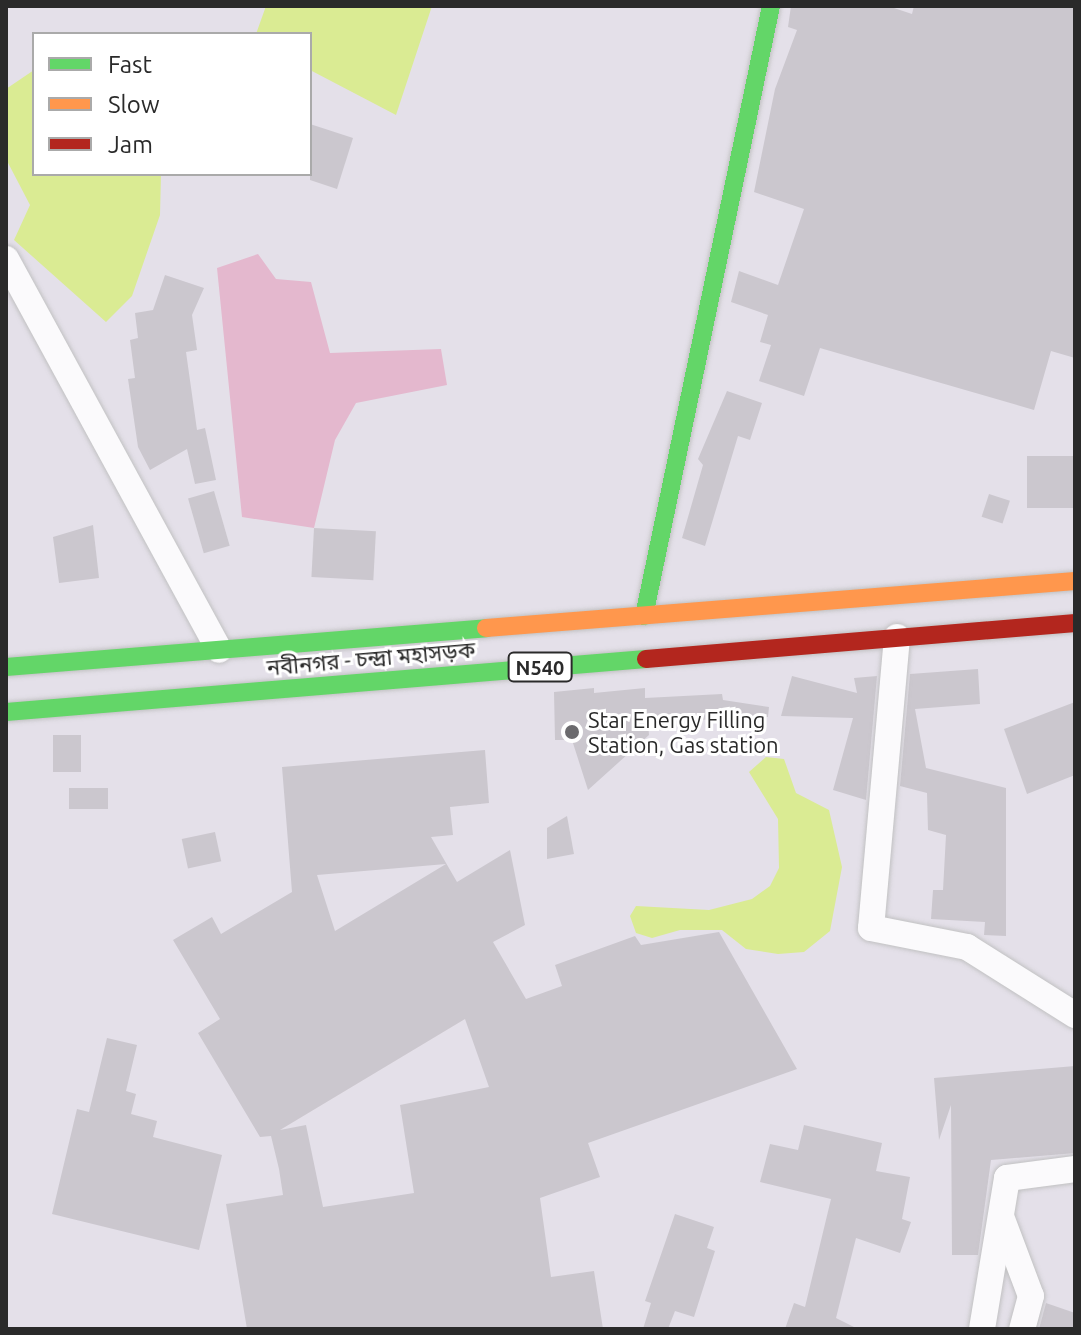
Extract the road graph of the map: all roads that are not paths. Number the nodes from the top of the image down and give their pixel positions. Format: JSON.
{"nodes":[{"id":1,"x":771,"y":6,"type":"edge"},
{"id":2,"x":6,"y":259,"type":"edge"},
{"id":3,"x":1075,"y":581,"type":"edge"},
{"id":4,"x":644,"y":616,"type":"junction"},
{"id":5,"x":1075,"y":623,"type":"edge"},
{"id":6,"x":897,"y":637,"type":"junction"},
{"id":7,"x":219,"y":650,"type":"junction"},
{"id":8,"x":6,"y":667,"type":"edge"},
{"id":9,"x":6,"y":712,"type":"edge"},
{"id":10,"x":1075,"y":1015,"type":"edge"},
{"id":11,"x":1075,"y":1169,"type":"edge"},
{"id":12,"x":1001,"y":1216,"type":"junction"},
{"id":13,"x":982,"y":1329,"type":"edge"},
{"id":14,"x":1022,"y":1329,"type":"edge"}],
"edges":[{"from":1,"to":4,"type":"main road"},
{"from":2,"to":7,"type":"street"},
{"from":3,"to":4,"type":"main road","name":"নবীনগর - চন্দ্রা মহাসড়ক","number":"N540"},
{"from":4,"to":7,"type":"main road","name":"নবীনগর - চন্দ্রা মহাসড়ক","number":"N540"},
{"from":5,"to":6,"type":"main road","name":"নবীনগর - চন্দ্রা মহাসড়ক","number":"N540"},
{"from":6,"to":9,"type":"main road","name":"নবীনগর - চন্দ্রা মহাসড়ক","number":"N540"},
{"from":6,"to":10,"type":"street"},
{"from":7,"to":8,"type":"main road","name":"নবীনগর - চন্দ্রা মহাসড়ক","number":"N540"},
{"from":11,"to":12,"type":"street"},
{"from":12,"to":13,"type":"street"},
{"from":12,"to":14,"type":"street"}]}
